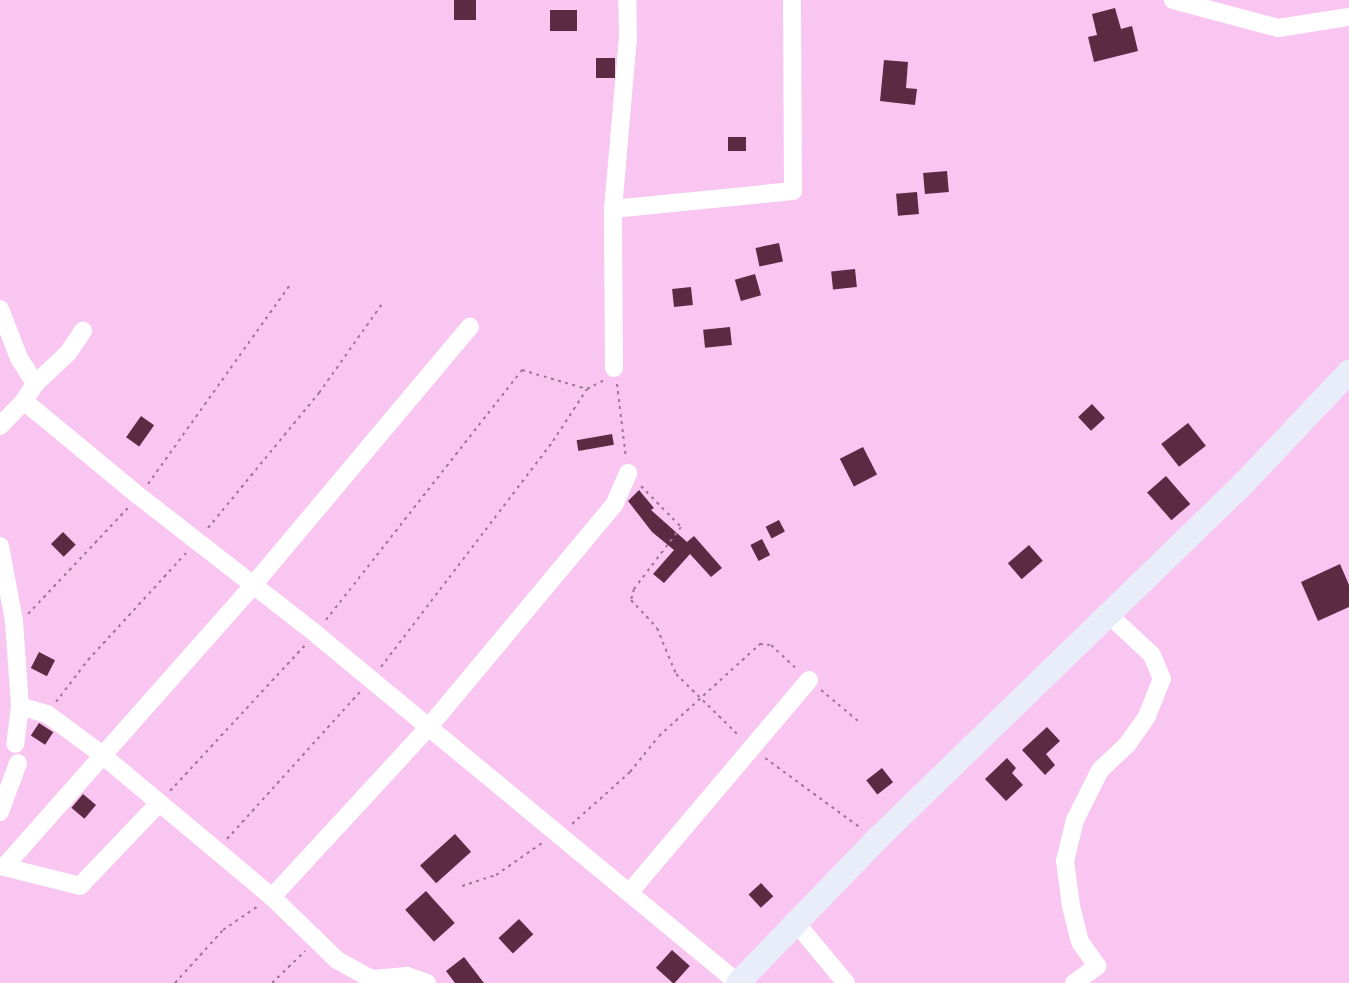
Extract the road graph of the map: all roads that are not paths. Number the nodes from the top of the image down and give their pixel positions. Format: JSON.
{"nodes":[{"id":1,"x":627,"y":0,"type":"edge"},
{"id":2,"x":792,"y":0,"type":"edge"},
{"id":3,"x":1173,"y":0,"type":"edge"},
{"id":4,"x":1349,"y":17,"type":"edge"},
{"id":5,"x":613,"y":209,"type":"junction"},
{"id":6,"x":0,"y":309,"type":"edge"},
{"id":7,"x":470,"y":327,"type":"dead end"},
{"id":8,"x":83,"y":331,"type":"dead end"},
{"id":9,"x":614,"y":368,"type":"dead end"},
{"id":10,"x":1349,"y":372,"type":"edge"},
{"id":11,"x":35,"y":384,"type":"junction"},
{"id":12,"x":24,"y":401,"type":"junction"},
{"id":13,"x":0,"y":426,"type":"edge"},
{"id":14,"x":628,"y":473,"type":"road end"},
{"id":15,"x":0,"y":546,"type":"edge"},
{"id":16,"x":254,"y":584,"type":"junction"},
{"id":17,"x":1107,"y":614,"type":"junction"},
{"id":18,"x":809,"y":680,"type":"road end"},
{"id":19,"x":20,"y":706,"type":"junction"},
{"id":20,"x":428,"y":728,"type":"junction"},
{"id":21,"x":15,"y":744,"type":"dead end"},
{"id":22,"x":101,"y":754,"type":"junction"},
{"id":23,"x":18,"y":763,"type":"dead end"},
{"id":24,"x":158,"y":804,"type":"junction"},
{"id":25,"x":0,"y":812,"type":"edge"},
{"id":26,"x":2,"y":866,"type":"edge"},
{"id":27,"x":629,"y":893,"type":"junction"},
{"id":28,"x":272,"y":897,"type":"junction"},
{"id":29,"x":797,"y":924,"type":"junction"},
{"id":30,"x":427,"y":983,"type":"edge"},
{"id":31,"x":738,"y":983,"type":"edge"},
{"id":32,"x":846,"y":983,"type":"edge"},
{"id":33,"x":1074,"y":983,"type":"edge"}],
"edges":[{"from":1,"to":5,"type":"street"},
{"from":2,"to":5,"type":"street"},
{"from":3,"to":4,"type":"street"},
{"from":5,"to":9,"type":"street"},
{"from":6,"to":11,"type":"street"},
{"from":7,"to":16,"type":"street"},
{"from":8,"to":11,"type":"street"},
{"from":10,"to":17,"type":"main road"},
{"from":11,"to":12,"type":"street"},
{"from":12,"to":13,"type":"street"},
{"from":12,"to":16,"type":"street"},
{"from":14,"to":20,"type":"street"},
{"from":15,"to":19,"type":"street"},
{"from":16,"to":20,"type":"street"},
{"from":16,"to":22,"type":"street"},
{"from":17,"to":29,"type":"main road"},
{"from":17,"to":33,"type":"street"},
{"from":18,"to":27,"type":"street"},
{"from":19,"to":21,"type":"street"},
{"from":19,"to":22,"type":"street"},
{"from":20,"to":27,"type":"street"},
{"from":20,"to":28,"type":"street"},
{"from":22,"to":24,"type":"street"},
{"from":22,"to":26,"type":"street"},
{"from":23,"to":25,"type":"street"},
{"from":24,"to":26,"type":"street"},
{"from":24,"to":28,"type":"street"},
{"from":27,"to":31,"type":"street"},
{"from":28,"to":30,"type":"street"},
{"from":29,"to":31,"type":"main road"},
{"from":29,"to":32,"type":"street"}]}
